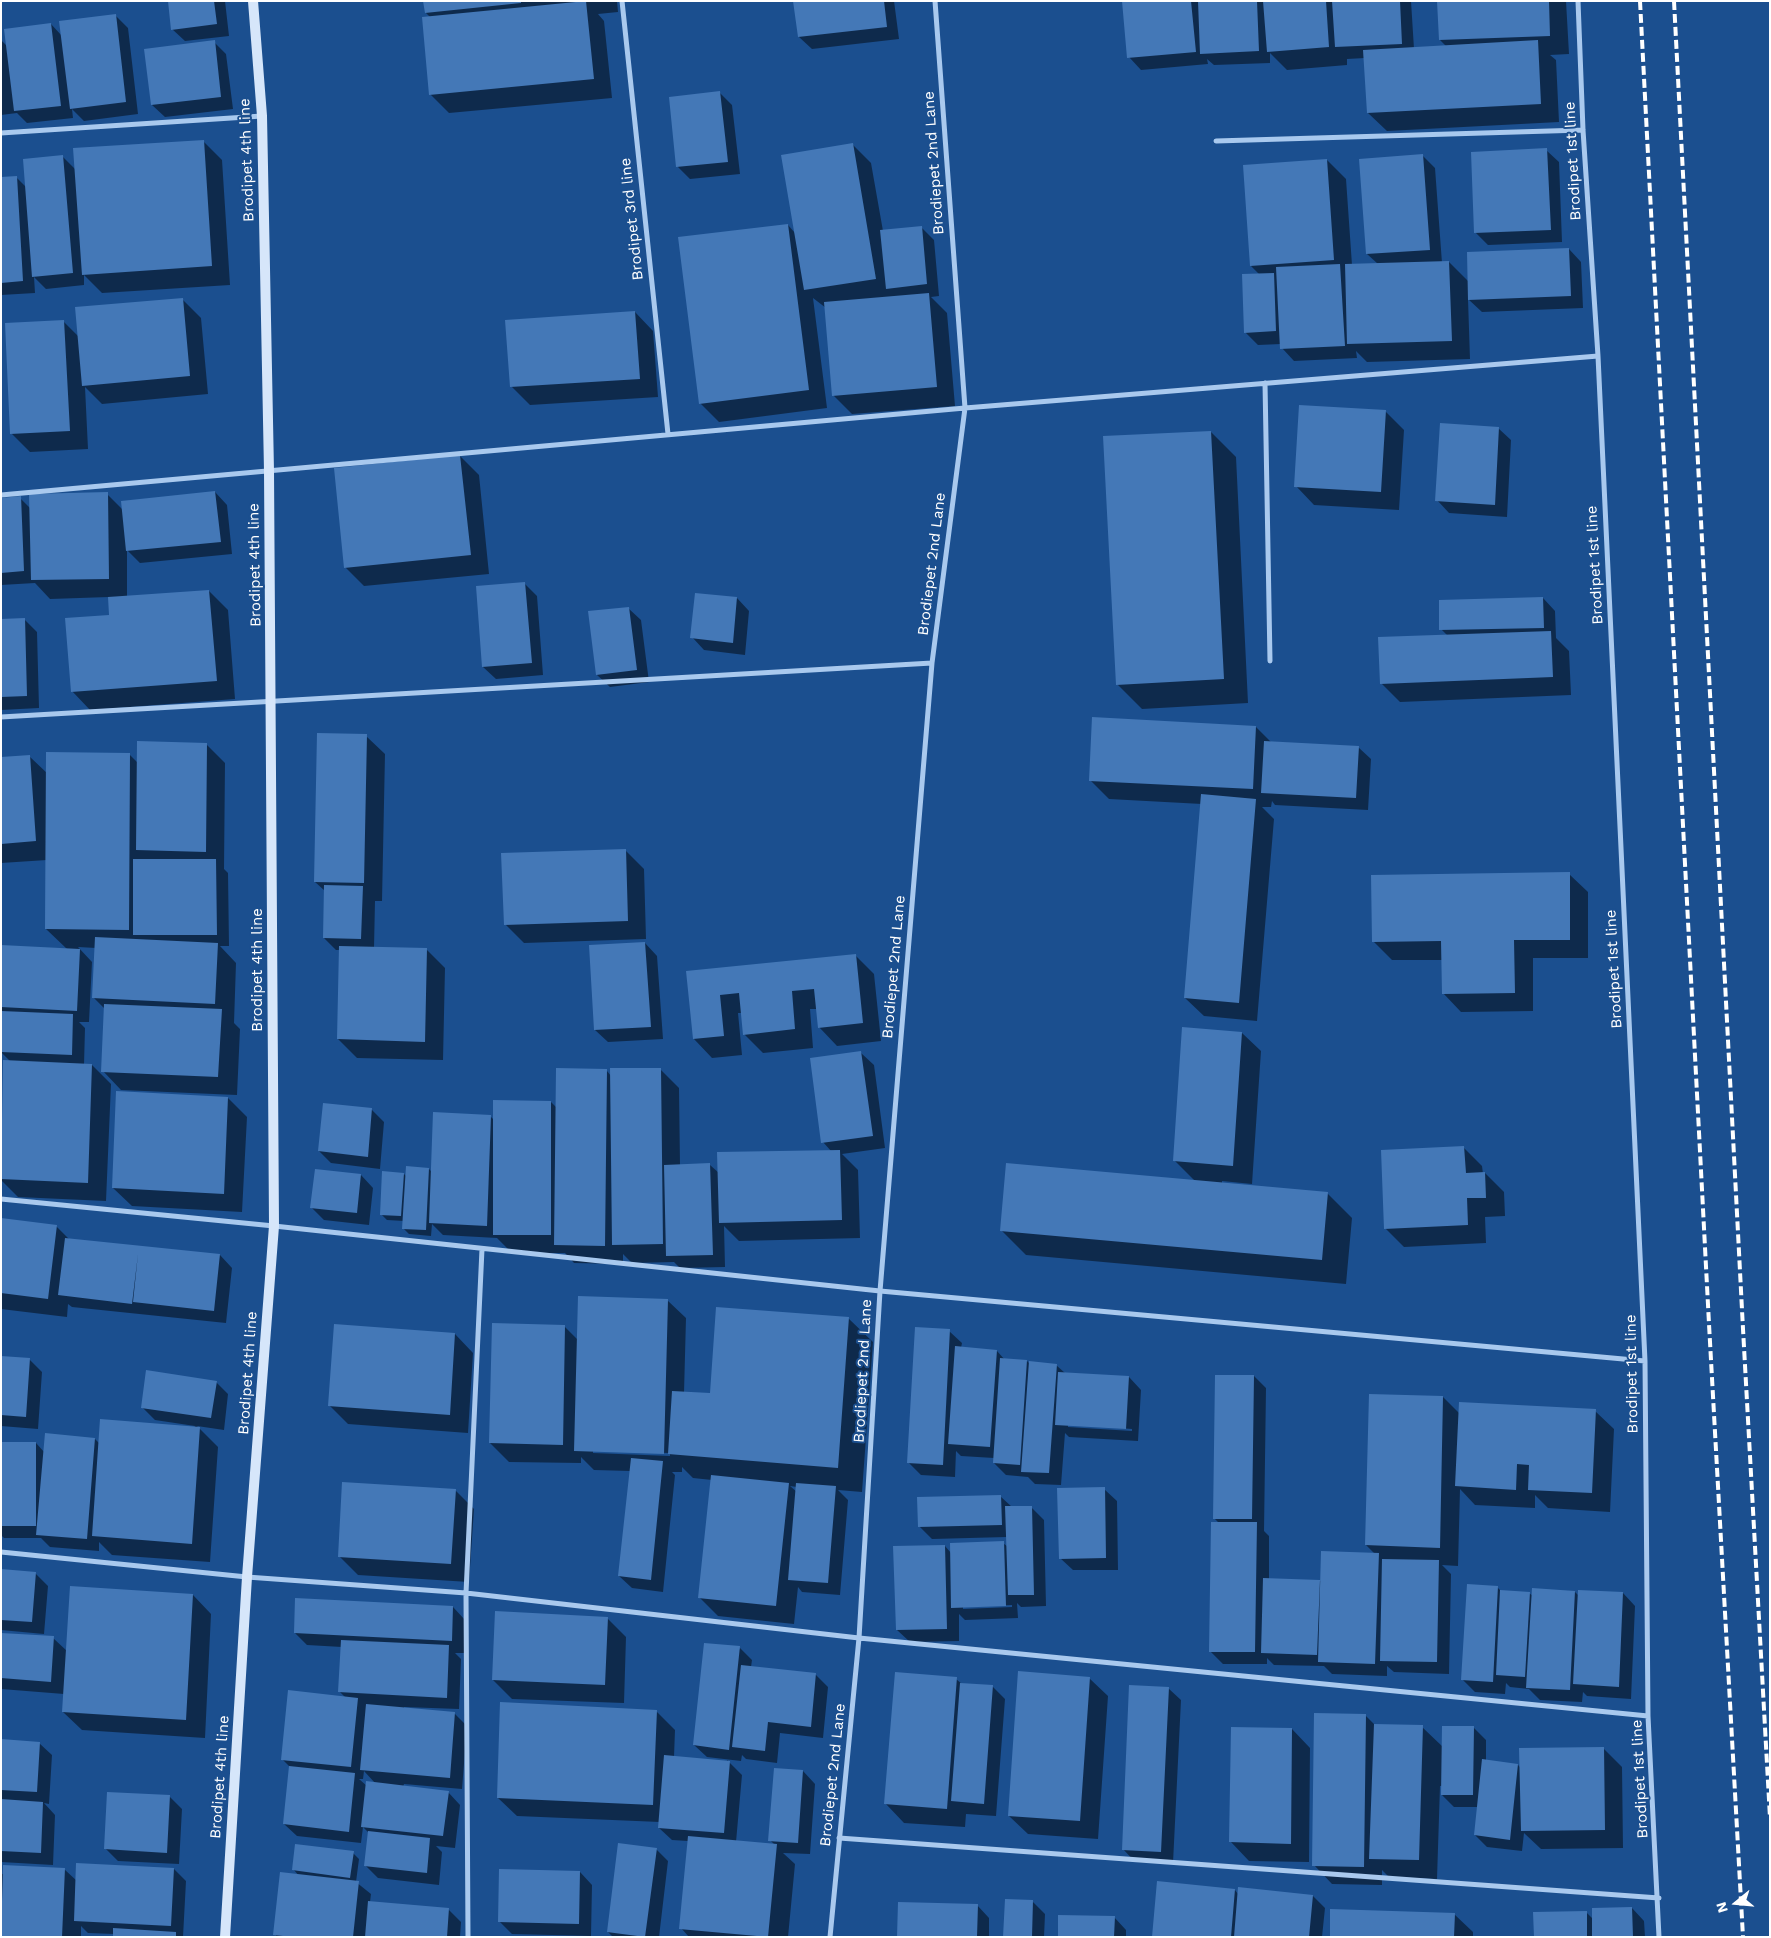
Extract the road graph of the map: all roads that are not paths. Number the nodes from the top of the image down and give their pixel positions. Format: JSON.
{"nodes":[{"id":1,"x":253,"y":1,"type":"edge"},
{"id":2,"x":622,"y":1,"type":"edge"},
{"id":3,"x":935,"y":1,"type":"edge"},
{"id":4,"x":1578,"y":1,"type":"edge"},
{"id":5,"x":262,"y":116,"type":"junction"},
{"id":6,"x":1583,"y":130,"type":"junction"},
{"id":7,"x":1,"y":133,"type":"edge"},
{"id":8,"x":1216,"y":141,"type":"dead end"},
{"id":9,"x":1598,"y":356,"type":"junction"},
{"id":10,"x":1265,"y":383,"type":"junction"},
{"id":11,"x":965,"y":408,"type":"junction"},
{"id":12,"x":668,"y":434,"type":"junction"},
{"id":13,"x":269,"y":471,"type":"junction"},
{"id":14,"x":1,"y":495,"type":"edge"},
{"id":15,"x":1270,"y":661,"type":"dead end"},
{"id":16,"x":932,"y":662,"type":"junction"},
{"id":17,"x":271,"y":700,"type":"junction"},
{"id":18,"x":1,"y":717,"type":"edge"},
{"id":19,"x":1,"y":1199,"type":"edge"},
{"id":20,"x":274,"y":1226,"type":"junction"},
{"id":21,"x":482,"y":1249,"type":"junction"},
{"id":22,"x":880,"y":1291,"type":"junction"},
{"id":23,"x":1645,"y":1361,"type":"junction"},
{"id":24,"x":1,"y":1552,"type":"edge"},
{"id":25,"x":247,"y":1577,"type":"junction"},
{"id":26,"x":466,"y":1593,"type":"junction"},
{"id":27,"x":859,"y":1638,"type":"junction"},
{"id":28,"x":1648,"y":1716,"type":"junction"},
{"id":29,"x":840,"y":1838,"type":"junction"},
{"id":30,"x":1659,"y":1898,"type":"junction"},
{"id":31,"x":224,"y":1937,"type":"edge"},
{"id":32,"x":468,"y":1937,"type":"edge"},
{"id":33,"x":830,"y":1937,"type":"edge"},
{"id":34,"x":1660,"y":1937,"type":"edge"}],
"edges":[{"from":1,"to":5,"type":"street","name":"Brodipet 4th line"},
{"from":2,"to":12,"type":"street","name":"Brodipet 3rd line"},
{"from":3,"to":11,"type":"street","name":"Brodiepet 2nd Lane"},
{"from":4,"to":6,"type":"street","name":"Brodipet 1st line"},
{"from":5,"to":7,"type":"street"},
{"from":5,"to":13,"type":"street","name":"Brodipet 4th line"},
{"from":6,"to":8,"type":"street"},
{"from":6,"to":9,"type":"street","name":"Brodipet 1st line"},
{"from":9,"to":10,"type":"street"},
{"from":9,"to":23,"type":"street","name":"Brodipet 1st line"},
{"from":10,"to":11,"type":"street"},
{"from":10,"to":15,"type":"street"},
{"from":11,"to":12,"type":"street"},
{"from":11,"to":16,"type":"street","name":"Brodiepet 2nd Lane"},
{"from":12,"to":13,"type":"street"},
{"from":13,"to":14,"type":"street"},
{"from":13,"to":17,"type":"street","name":"Brodipet 4th line"},
{"from":16,"to":17,"type":"street"},
{"from":16,"to":22,"type":"street","name":"Brodiepet 2nd Lane"},
{"from":17,"to":18,"type":"street"},
{"from":17,"to":20,"type":"street","name":"Brodipet 4th line"},
{"from":19,"to":20,"type":"street"},
{"from":20,"to":21,"type":"street"},
{"from":20,"to":25,"type":"street","name":"Brodipet 4th line"},
{"from":21,"to":22,"type":"street"},
{"from":21,"to":26,"type":"street"},
{"from":22,"to":23,"type":"street"},
{"from":22,"to":27,"type":"street","name":"Brodiepet 2nd Lane"},
{"from":23,"to":28,"type":"street","name":"Brodipet 1st line"},
{"from":24,"to":25,"type":"street"},
{"from":25,"to":26,"type":"street"},
{"from":25,"to":31,"type":"street","name":"Brodipet 4th line"},
{"from":26,"to":27,"type":"street"},
{"from":26,"to":32,"type":"street"},
{"from":27,"to":28,"type":"street"},
{"from":27,"to":29,"type":"street","name":"Brodiepet 2nd Lane"},
{"from":28,"to":30,"type":"street","name":"Brodipet 1st line"},
{"from":29,"to":30,"type":"street"},
{"from":29,"to":33,"type":"street","name":"Brodiepet 2nd Lane"},
{"from":30,"to":34,"type":"street","name":"Brodipet 1st line"}]}
